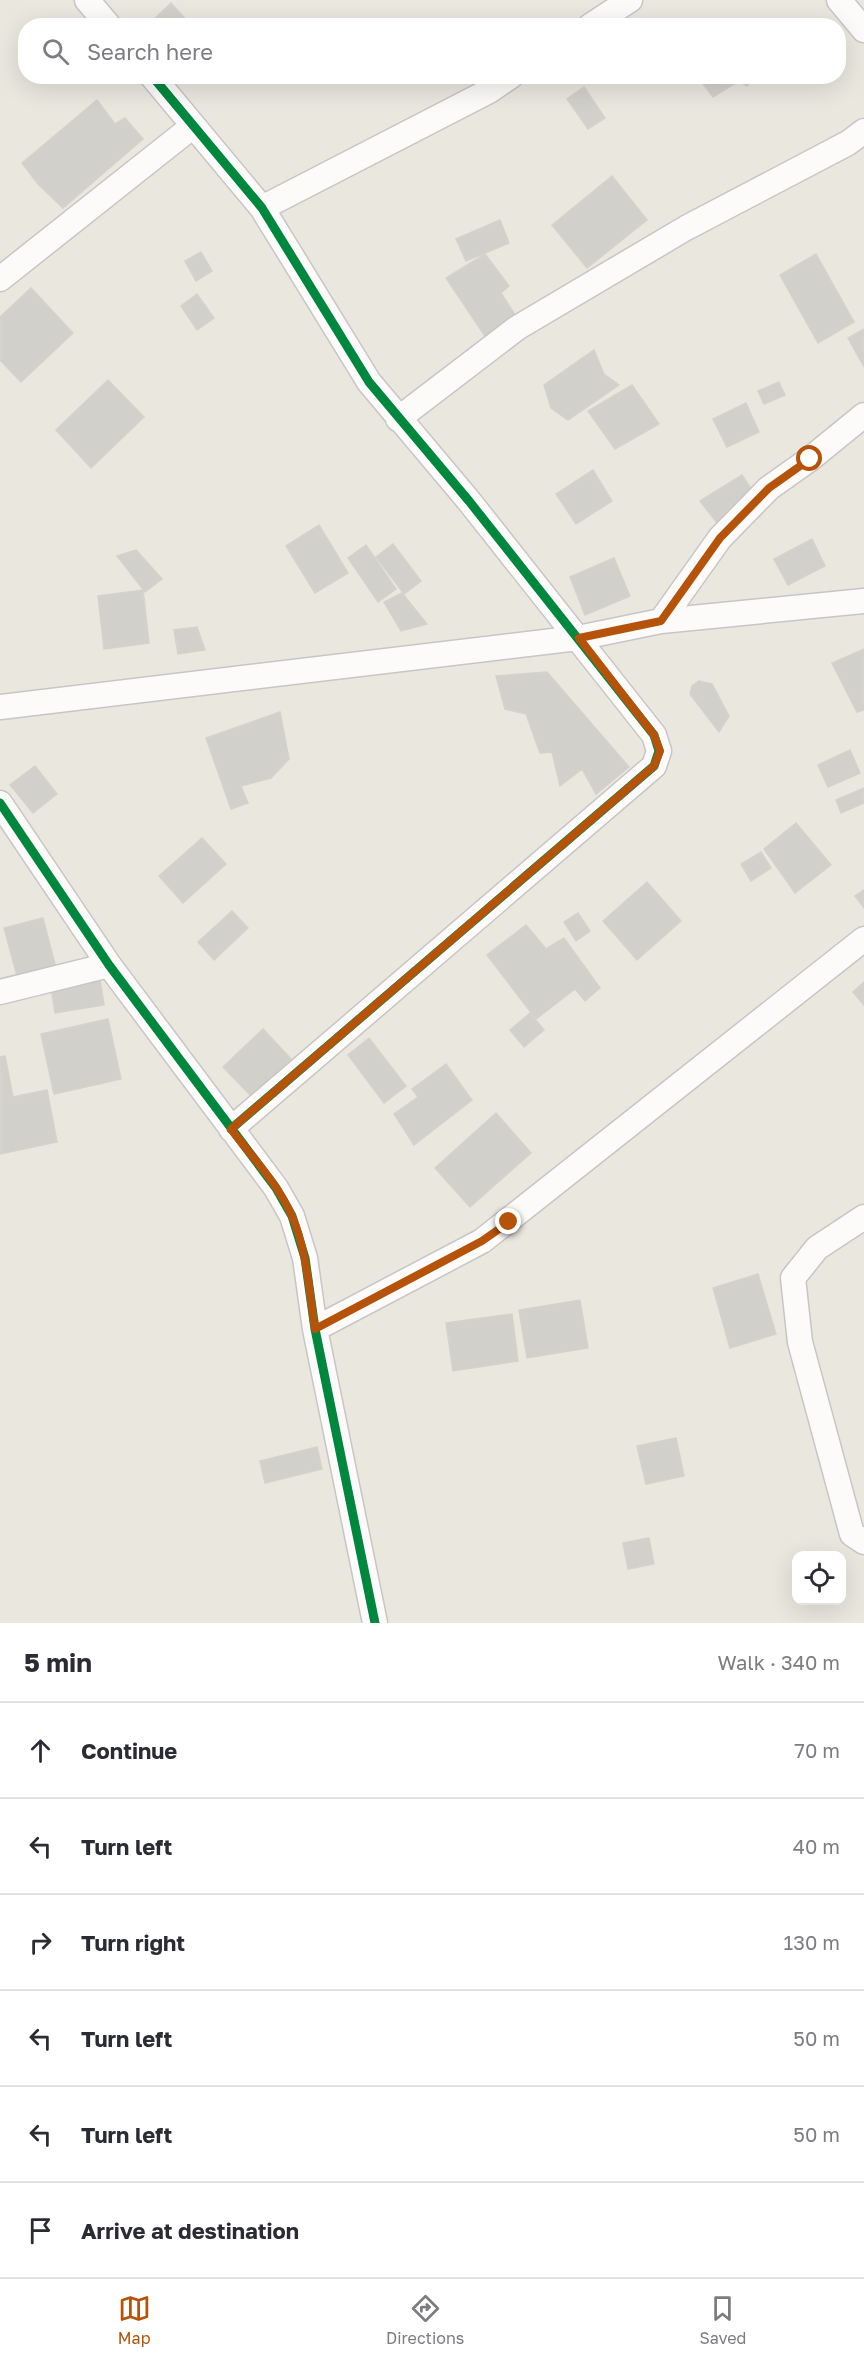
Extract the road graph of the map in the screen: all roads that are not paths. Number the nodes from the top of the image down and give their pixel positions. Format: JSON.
{"nodes":[{"id":1,"x":87,"y":0,"type":"edge"},
{"id":2,"x":630,"y":0,"type":"edge"},
{"id":3,"x":839,"y":0,"type":"edge"},
{"id":4,"x":102,"y":18,"type":"edge"},
{"id":5,"x":602,"y":18,"type":"edge"},
{"id":6,"x":864,"y":30,"type":"edge"},
{"id":7,"x":159,"y":84,"type":"edge"},
{"id":8,"x":499,"y":84,"type":"edge"},
{"id":9,"x":193,"y":126,"type":"junction"},
{"id":10,"x":864,"y":131,"type":"edge"},
{"id":11,"x":262,"y":208,"type":"junction"},
{"id":12,"x":0,"y":279,"type":"edge"},
{"id":13,"x":864,"y":415,"type":"edge"},
{"id":14,"x":398,"y":419,"type":"junction"},
{"id":15,"x":864,"y":601,"type":"edge"},
{"id":16,"x":661,"y":621,"type":"junction"},
{"id":17,"x":579,"y":638,"type":"junction"},
{"id":18,"x":0,"y":707,"type":"edge"},
{"id":19,"x":0,"y":803,"type":"edge"},
{"id":20,"x":864,"y":939,"type":"edge"},
{"id":21,"x":109,"y":965,"type":"junction"},
{"id":22,"x":0,"y":992,"type":"edge"},
{"id":23,"x":231,"y":1129,"type":"junction"},
{"id":24,"x":864,"y":1216,"type":"edge"},
{"id":25,"x":315,"y":1329,"type":"junction"},
{"id":26,"x":864,"y":1542,"type":"edge"},
{"id":27,"x":375,"y":1623,"type":"edge"}],
"edges":[{"from":1,"to":4,"type":"street"},
{"from":2,"to":5,"type":"street"},
{"from":3,"to":6,"type":"street"},
{"from":7,"to":9,"type":"street"},
{"from":8,"to":11,"type":"street"},
{"from":9,"to":11,"type":"street"},
{"from":9,"to":12,"type":"street"},
{"from":10,"to":14,"type":"street"},
{"from":11,"to":14,"type":"street"},
{"from":13,"to":16,"type":"street"},
{"from":14,"to":17,"type":"street"},
{"from":15,"to":16,"type":"street"},
{"from":16,"to":17,"type":"street"},
{"from":17,"to":18,"type":"street"},
{"from":17,"to":23,"type":"street"},
{"from":19,"to":21,"type":"street"},
{"from":20,"to":25,"type":"street"},
{"from":21,"to":22,"type":"street"},
{"from":21,"to":23,"type":"street"},
{"from":23,"to":25,"type":"street"},
{"from":24,"to":26,"type":"street"},
{"from":25,"to":27,"type":"street"}]}
